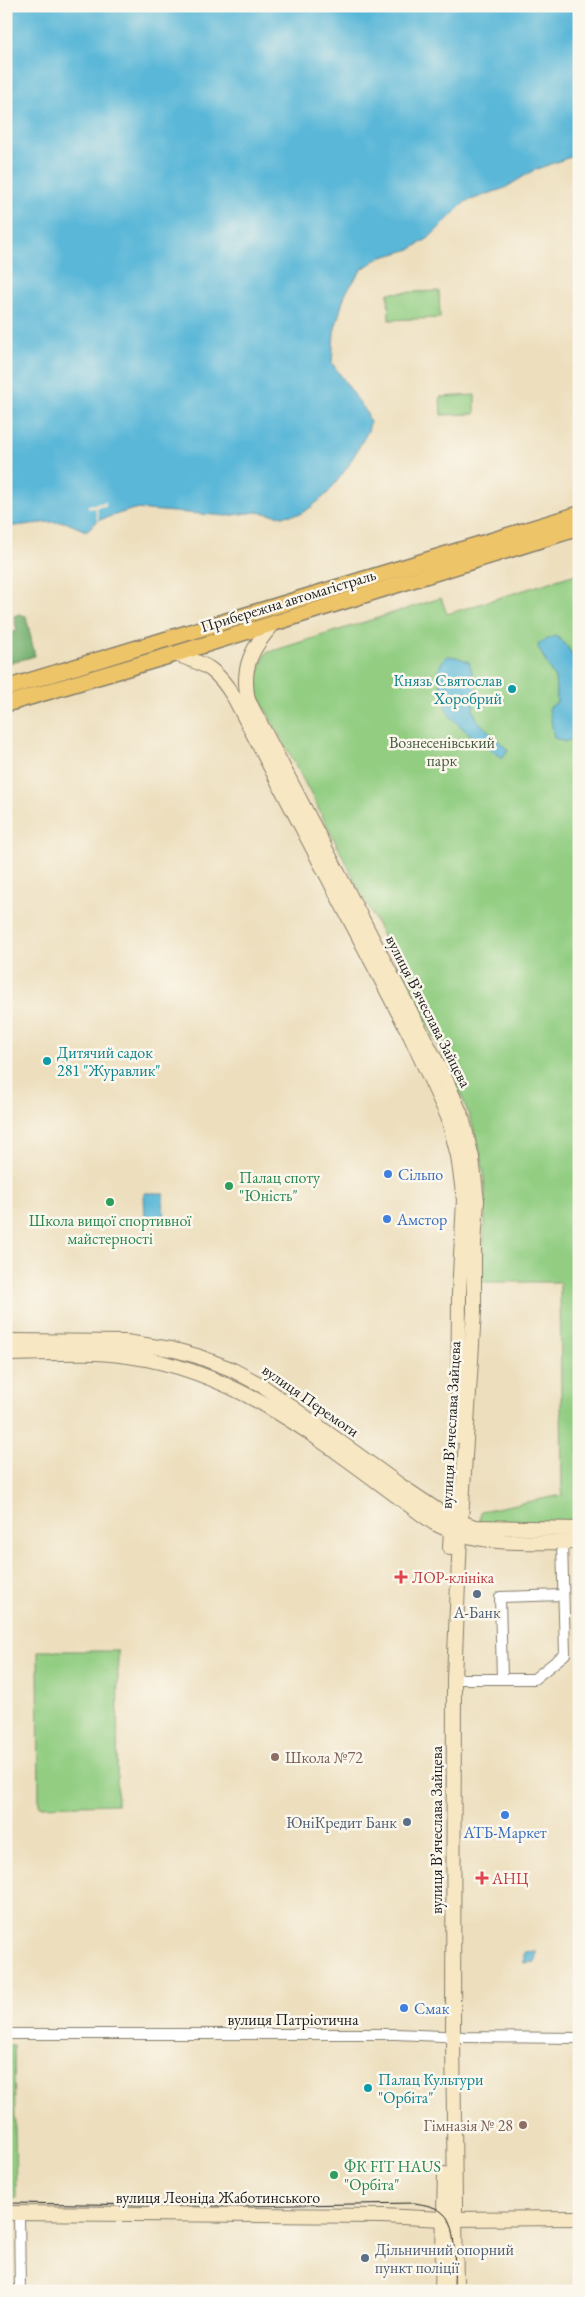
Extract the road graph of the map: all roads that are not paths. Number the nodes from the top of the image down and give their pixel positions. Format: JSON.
{"nodes":[{"id":1,"x":579,"y":514,"type":"edge"},
{"id":2,"x":579,"y":528,"type":"edge"},
{"id":3,"x":274,"y":623,"type":"junction"},
{"id":4,"x":175,"y":654,"type":"junction"},
{"id":5,"x":6,"y":688,"type":"edge"},
{"id":6,"x":6,"y":704,"type":"edge"},
{"id":7,"x":6,"y":1341,"type":"edge"},
{"id":8,"x":172,"y":1349,"type":"junction"},
{"id":9,"x":6,"y":1354,"type":"edge"},
{"id":10,"x":197,"y":1356,"type":"junction"},
{"id":11,"x":166,"y":1363,"type":"junction"},
{"id":12,"x":191,"y":1370,"type":"junction"},
{"id":13,"x":456,"y":1528,"type":"junction"},
{"id":14,"x":579,"y":1529,"type":"edge"},
{"id":15,"x":562,"y":1542,"type":"junction"},
{"id":16,"x":579,"y":1542,"type":"edge"},
{"id":17,"x":564,"y":1595,"type":"junction"},
{"id":18,"x":454,"y":1679,"type":"junction"},
{"id":19,"x":502,"y":1679,"type":"junction"},
{"id":20,"x":6,"y":2034,"type":"edge"},
{"id":21,"x":450,"y":2037,"type":"junction"},
{"id":22,"x":579,"y":2038,"type":"edge"},
{"id":23,"x":13,"y":2213,"type":"edge"},
{"id":24,"x":579,"y":2218,"type":"edge"},
{"id":25,"x":449,"y":2219,"type":"junction"},
{"id":26,"x":20,"y":2291,"type":"edge"},
{"id":27,"x":442,"y":2291,"type":"edge"},
{"id":28,"x":456,"y":2291,"type":"edge"}],
"edges":[{"from":1,"to":5,"type":"main road","name":"Прибережна автомагістраль"},
{"from":2,"to":3,"type":"main road","name":"Прибережна автомагістраль"},
{"from":3,"to":4,"type":"main road","name":"Прибережна автомагістраль"},
{"from":3,"to":13,"type":"main road","name":"вулиця Вʼячеслава Зайцева"},
{"from":4,"to":6,"type":"main road","name":"Прибережна автомагістраль"},
{"from":4,"to":13,"type":"main road","name":"вулиця Вʼячеслава Зайцева"},
{"from":7,"to":8,"type":"main road","name":"вулиця Перемоги"},
{"from":8,"to":10,"type":"main road","name":"вулиця Перемоги"},
{"from":8,"to":11,"type":"main road"},
{"from":9,"to":11,"type":"main road","name":"вулиця Перемоги"},
{"from":10,"to":12,"type":"main road"},
{"from":10,"to":13,"type":"main road","name":"вулиця Перемоги"},
{"from":11,"to":12,"type":"main road","name":"вулиця Перемоги"},
{"from":12,"to":13,"type":"main road","name":"вулиця Перемоги"},
{"from":13,"to":14,"type":"main road","name":"вулиця Перемоги"},
{"from":13,"to":15,"type":"main road","name":"вулиця Перемоги"},
{"from":13,"to":18,"type":"main road","name":"вулиця Вʼячеслава Зайцева"},
{"from":13,"to":21,"type":"main road","name":"вулиця Вʼячеслава Зайцева"},
{"from":15,"to":16,"type":"main road","name":"вулиця Перемоги"},
{"from":15,"to":17,"type":"street"},
{"from":17,"to":19,"type":"street"},
{"from":17,"to":19,"type":"street"},
{"from":18,"to":19,"type":"street"},
{"from":18,"to":21,"type":"main road","name":"вулиця Вʼячеслава Зайцева"},
{"from":20,"to":21,"type":"street","name":"вулиця Патріотична"},
{"from":21,"to":22,"type":"street","name":"вулиця Патріотична"},
{"from":21,"to":25,"type":"main road","name":"вулиця Вʼячеслава Зайцева"},
{"from":23,"to":25,"type":"main road","name":"вулиця Леоніда Жаботинського"},
{"from":23,"to":26,"type":"street"},
{"from":24,"to":25,"type":"main road","name":"вулиця Леоніда Жаботинського"},
{"from":25,"to":27,"type":"main road","name":"вулиця Вʼячеслава Зайцева"},
{"from":25,"to":28,"type":"main road","name":"вулиця Вʼячеслава Зайцева"}]}
